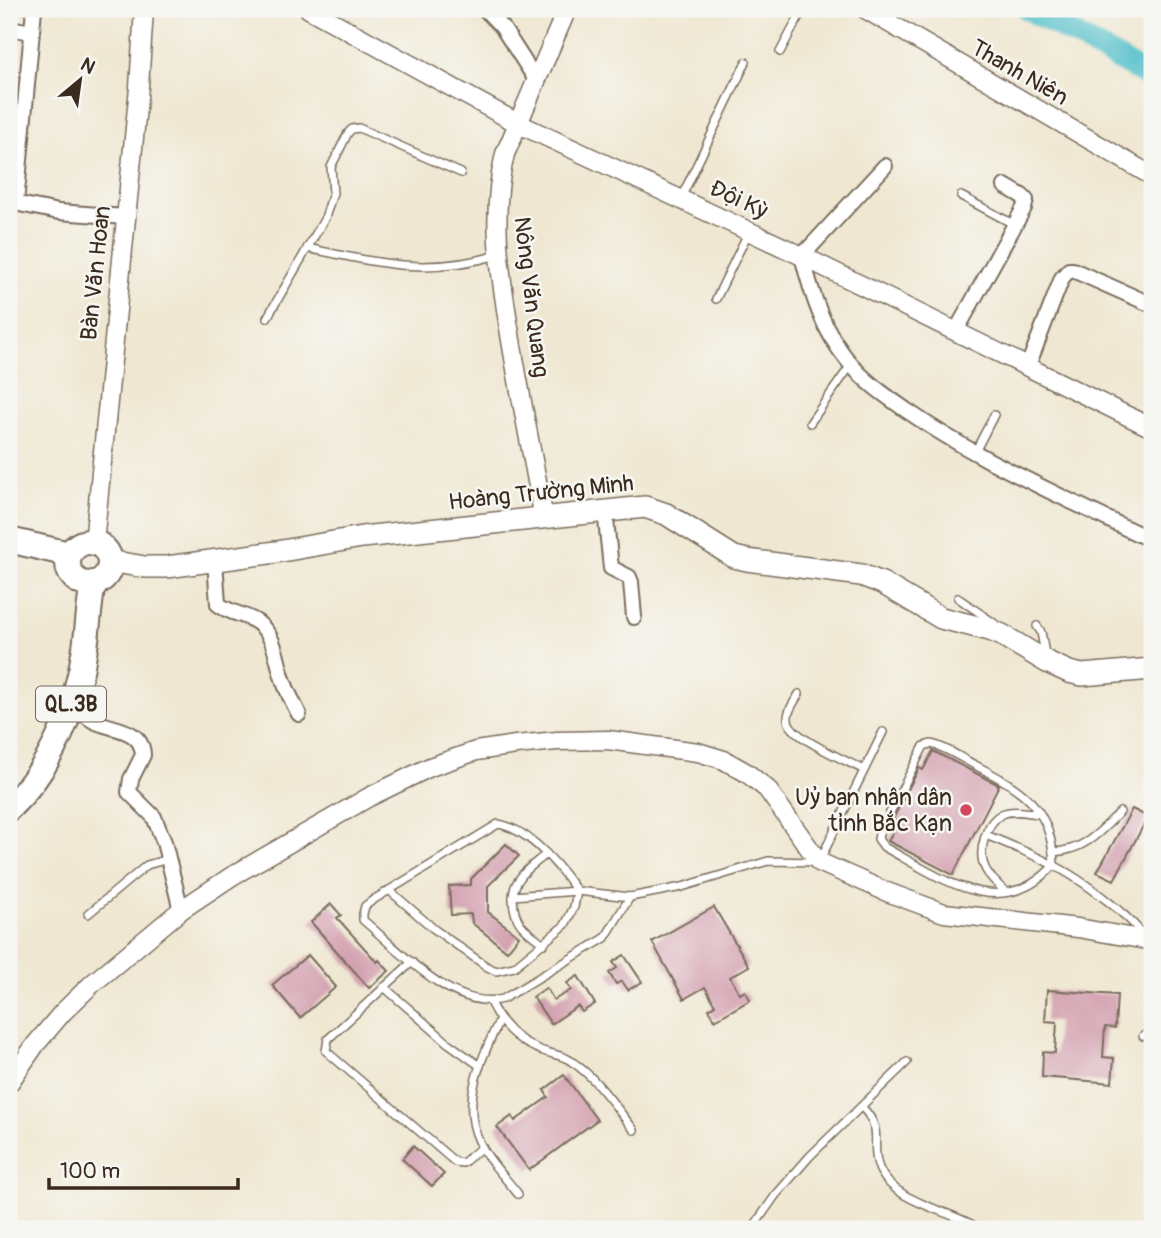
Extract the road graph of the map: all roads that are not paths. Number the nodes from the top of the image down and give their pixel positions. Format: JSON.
{"nodes":[{"id":1,"x":34,"y":9,"type":"edge"},
{"id":2,"x":144,"y":9,"type":"edge"},
{"id":3,"x":309,"y":9,"type":"edge"},
{"id":4,"x":485,"y":9,"type":"edge"},
{"id":5,"x":567,"y":9,"type":"edge"},
{"id":6,"x":803,"y":9,"type":"edge"},
{"id":7,"x":865,"y":9,"type":"edge"},
{"id":8,"x":9,"y":28,"type":"edge"},
{"id":9,"x":32,"y":32,"type":"junction"},
{"id":10,"x":780,"y":51,"type":"dead end"},
{"id":11,"x":746,"y":62,"type":"dead end"},
{"id":12,"x":537,"y":81,"type":"junction"},
{"id":13,"x":519,"y":124,"type":"junction"},
{"id":14,"x":885,"y":166,"type":"dead end"},
{"id":15,"x":461,"y":173,"type":"dead end"},
{"id":16,"x":1152,"y":176,"type":"edge"},
{"id":17,"x":1005,"y":187,"type":"dead end"},
{"id":18,"x":961,"y":196,"type":"dead end"},
{"id":19,"x":681,"y":199,"type":"junction"},
{"id":20,"x":12,"y":202,"type":"edge"},
{"id":21,"x":125,"y":217,"type":"junction"},
{"id":22,"x":1015,"y":225,"type":"junction"},
{"id":23,"x":748,"y":231,"type":"junction"},
{"id":24,"x":307,"y":248,"type":"junction"},
{"id":25,"x":499,"y":255,"type":"junction"},
{"id":26,"x":802,"y":256,"type":"junction"},
{"id":27,"x":716,"y":299,"type":"dead end"},
{"id":28,"x":1152,"y":305,"type":"edge"},
{"id":29,"x":267,"y":318,"type":"dead end"},
{"id":30,"x":956,"y":331,"type":"junction"},
{"id":31,"x":851,"y":365,"type":"junction"},
{"id":32,"x":1028,"y":366,"type":"junction"},
{"id":33,"x":994,"y":415,"type":"dead end"},
{"id":34,"x":810,"y":423,"type":"dead end"},
{"id":35,"x":1152,"y":428,"type":"edge"},
{"id":36,"x":974,"y":453,"type":"junction"},
{"id":37,"x":605,"y":510,"type":"junction"},
{"id":38,"x":544,"y":519,"type":"junction"},
{"id":39,"x":9,"y":540,"type":"edge"},
{"id":40,"x":1152,"y":540,"type":"edge"},
{"id":41,"x":102,"y":552,"type":"junction"},
{"id":42,"x":69,"y":554,"type":"junction"},
{"id":43,"x":215,"y":561,"type":"junction"},
{"id":44,"x":93,"y":583,"type":"junction"},
{"id":45,"x":958,"y":598,"type":"dead end"},
{"id":46,"x":634,"y":617,"type":"dead end"},
{"id":47,"x":1037,"y":626,"type":"dead end"},
{"id":48,"x":1002,"y":635,"type":"junction"},
{"id":49,"x":1047,"y":662,"type":"junction"},
{"id":50,"x":1152,"y":669,"type":"edge"},
{"id":51,"x":799,"y":694,"type":"dead end"},
{"id":52,"x":72,"y":703,"type":"junction"},
{"id":53,"x":299,"y":714,"type":"dead end"},
{"id":54,"x":883,"y":732,"type":"dead end"},
{"id":55,"x":864,"y":770,"type":"junction"},
{"id":56,"x":15,"y":799,"type":"edge"},
{"id":57,"x":1120,"y":812,"type":"dead end"},
{"id":58,"x":1040,"y":814,"type":"junction"},
{"id":59,"x":986,"y":835,"type":"junction"},
{"id":60,"x":1053,"y":852,"type":"junction"},
{"id":61,"x":545,"y":855,"type":"junction"},
{"id":62,"x":168,"y":859,"type":"junction"},
{"id":63,"x":819,"y":862,"type":"junction"},
{"id":64,"x":1054,"y":865,"type":"junction"},
{"id":65,"x":389,"y":890,"type":"junction"},
{"id":66,"x":577,"y":891,"type":"junction"},
{"id":67,"x":1006,"y":892,"type":"junction"},
{"id":68,"x":513,"y":896,"type":"junction"},
{"id":69,"x":631,"y":897,"type":"junction"},
{"id":70,"x":181,"y":910,"type":"junction"},
{"id":71,"x":88,"y":914,"type":"dead end"},
{"id":72,"x":544,"y":944,"type":"junction"},
{"id":73,"x":1151,"y":944,"type":"edge"},
{"id":74,"x":412,"y":962,"type":"junction"},
{"id":75,"x":384,"y":987,"type":"junction"},
{"id":76,"x":490,"y":1002,"type":"junction"},
{"id":77,"x":499,"y":1021,"type":"junction"},
{"id":78,"x":1152,"y":1032,"type":"edge"},
{"id":79,"x":1143,"y":1036,"type":"dead end"},
{"id":80,"x":907,"y":1062,"type":"dead end"},
{"id":81,"x":480,"y":1066,"type":"junction"},
{"id":82,"x":9,"y":1083,"type":"edge"},
{"id":83,"x":862,"y":1107,"type":"junction"},
{"id":84,"x":634,"y":1130,"type":"dead end"},
{"id":85,"x":482,"y":1147,"type":"junction"},
{"id":86,"x":518,"y":1195,"type":"dead end"},
{"id":87,"x":752,"y":1229,"type":"edge"},
{"id":88,"x":980,"y":1229,"type":"edge"}],
"edges":[{"from":1,"to":9,"type":"street"},
{"from":2,"to":21,"type":"street","name":"Bàn Văn Hoan"},
{"from":3,"to":13,"type":"street","name":"Đội Kỳ"},
{"from":4,"to":12,"type":"street"},
{"from":5,"to":12,"type":"street","name":"Nông Văn Quang"},
{"from":6,"to":10,"type":"lane"},
{"from":7,"to":16,"type":"street","name":"Thanh Niên"},
{"from":8,"to":9,"type":"street"},
{"from":9,"to":20,"type":"street"},
{"from":11,"to":19,"type":"lane"},
{"from":12,"to":13,"type":"street","name":"Nông Văn Quang"},
{"from":13,"to":19,"type":"street","name":"Đội Kỳ"},
{"from":13,"to":25,"type":"street","name":"Nông Văn Quang"},
{"from":14,"to":26,"type":"street"},
{"from":15,"to":24,"type":"lane"},
{"from":17,"to":22,"type":"street"},
{"from":18,"to":22,"type":"lane"},
{"from":19,"to":23,"type":"street","name":"Đội Kỳ"},
{"from":20,"to":21,"type":"street"},
{"from":21,"to":41,"type":"street","name":"Bàn Văn Hoan"},
{"from":22,"to":30,"type":"street"},
{"from":23,"to":26,"type":"street","name":"Đội Kỳ"},
{"from":23,"to":27,"type":"lane"},
{"from":24,"to":25,"type":"lane"},
{"from":24,"to":29,"type":"lane"},
{"from":25,"to":38,"type":"street","name":"Nông Văn Quang"},
{"from":26,"to":30,"type":"street","name":"Đội Kỳ"},
{"from":26,"to":31,"type":"street"},
{"from":28,"to":32,"type":"street"},
{"from":30,"to":32,"type":"street","name":"Đội Kỳ"},
{"from":31,"to":34,"type":"lane"},
{"from":31,"to":36,"type":"street"},
{"from":32,"to":35,"type":"street","name":"Đội Kỳ"},
{"from":33,"to":36,"type":"lane"},
{"from":36,"to":40,"type":"street"},
{"from":37,"to":38,"type":"main road","name":"Hoàng Trường Minh"},
{"from":37,"to":46,"type":"street"},
{"from":37,"to":48,"type":"main road","name":"Hoàng Trường Minh"},
{"from":38,"to":43,"type":"main road","name":"Hoàng Trường Minh"},
{"from":39,"to":42,"type":"highway"},
{"from":41,"to":42,"type":"highway"},
{"from":41,"to":43,"type":"main road","name":"Hoàng Trường Minh"},
{"from":41,"to":44,"type":"highway","number":"QL.3B"},
{"from":42,"to":44,"type":"highway"},
{"from":43,"to":53,"type":"street"},
{"from":44,"to":52,"type":"highway","number":"QL.3B"},
{"from":45,"to":48,"type":"lane"},
{"from":47,"to":49,"type":"lane"},
{"from":48,"to":49,"type":"main road","name":"Hoàng Trường Minh"},
{"from":49,"to":50,"type":"main road","name":"Hoàng Trường Minh"},
{"from":51,"to":55,"type":"lane"},
{"from":52,"to":56,"type":"highway","number":"QL.3B"},
{"from":52,"to":62,"type":"street"},
{"from":54,"to":55,"type":"lane"},
{"from":55,"to":63,"type":"lane"},
{"from":57,"to":60,"type":"lane"},
{"from":58,"to":59,"type":"lane"},
{"from":58,"to":60,"type":"lane"},
{"from":58,"to":67,"type":"lane"},
{"from":59,"to":64,"type":"lane"},
{"from":59,"to":67,"type":"lane"},
{"from":60,"to":64,"type":"lane"},
{"from":61,"to":65,"type":"lane"},
{"from":61,"to":66,"type":"lane"},
{"from":61,"to":68,"type":"lane"},
{"from":62,"to":70,"type":"street"},
{"from":62,"to":71,"type":"lane"},
{"from":63,"to":69,"type":"lane"},
{"from":63,"to":70,"type":"street"},
{"from":63,"to":73,"type":"street"},
{"from":64,"to":67,"type":"lane"},
{"from":64,"to":73,"type":"lane"},
{"from":65,"to":72,"type":"lane"},
{"from":65,"to":74,"type":"lane"},
{"from":66,"to":68,"type":"lane"},
{"from":66,"to":69,"type":"lane"},
{"from":66,"to":72,"type":"lane"},
{"from":68,"to":72,"type":"lane"},
{"from":69,"to":76,"type":"lane"},
{"from":70,"to":82,"type":"street"},
{"from":74,"to":75,"type":"lane"},
{"from":74,"to":76,"type":"lane"},
{"from":75,"to":81,"type":"lane"},
{"from":75,"to":85,"type":"lane"},
{"from":76,"to":77,"type":"lane"},
{"from":77,"to":81,"type":"lane"},
{"from":77,"to":84,"type":"lane"},
{"from":78,"to":79,"type":"lane"},
{"from":80,"to":83,"type":"lane"},
{"from":81,"to":85,"type":"lane"},
{"from":83,"to":87,"type":"lane"},
{"from":83,"to":88,"type":"lane"},
{"from":85,"to":86,"type":"lane"}]}
